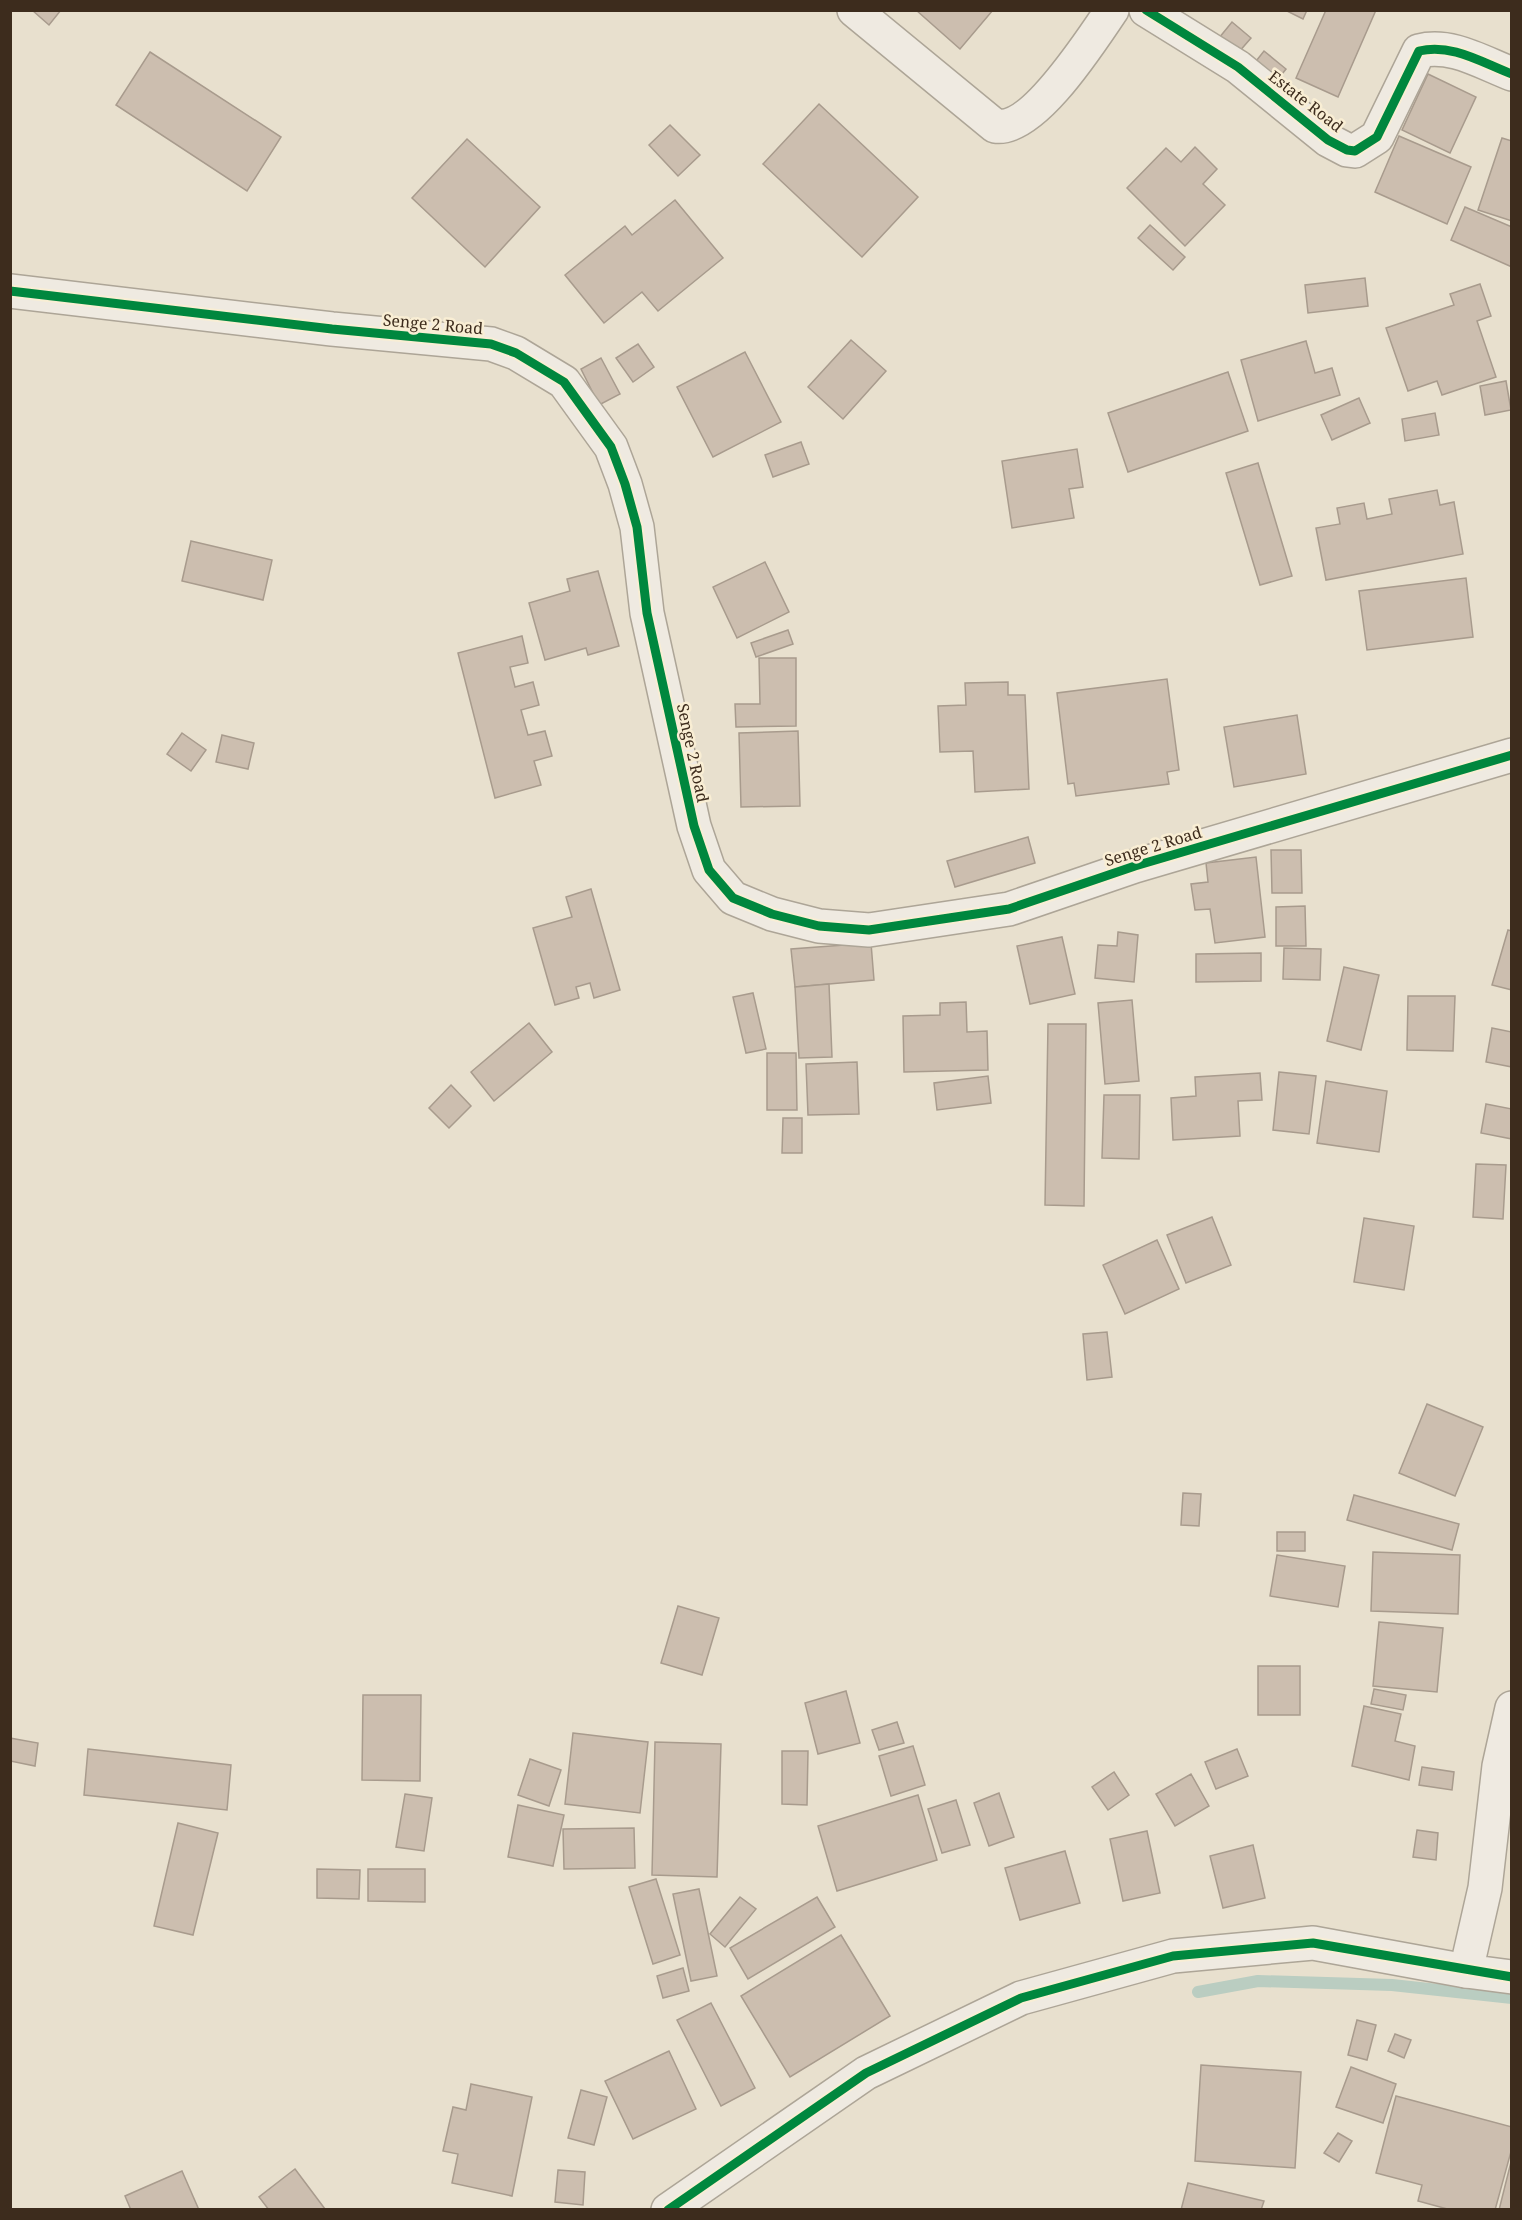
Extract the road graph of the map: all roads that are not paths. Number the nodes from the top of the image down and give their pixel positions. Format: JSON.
{"nodes":[{"id":1,"x":854,"y":10,"type":"edge"},
{"id":2,"x":1112,"y":10,"type":"edge"},
{"id":3,"x":1146,"y":10,"type":"edge"},
{"id":4,"x":1512,"y":74,"type":"edge"},
{"id":5,"x":10,"y":291,"type":"edge"},
{"id":6,"x":1512,"y":755,"type":"edge"},
{"id":7,"x":1512,"y":1708,"type":"edge"},
{"id":8,"x":1466,"y":1971,"type":"junction"},
{"id":9,"x":1512,"y":1977,"type":"edge"},
{"id":10,"x":668,"y":2210,"type":"edge"}],
"edges":[{"from":1,"to":2,"type":"street"},
{"from":3,"to":4,"type":"street","name":"Estate Road"},
{"from":5,"to":6,"type":"street","name":"Senge 2 Road"},
{"from":7,"to":8,"type":"street"},
{"from":8,"to":9,"type":"street"},
{"from":8,"to":10,"type":"street"}]}
